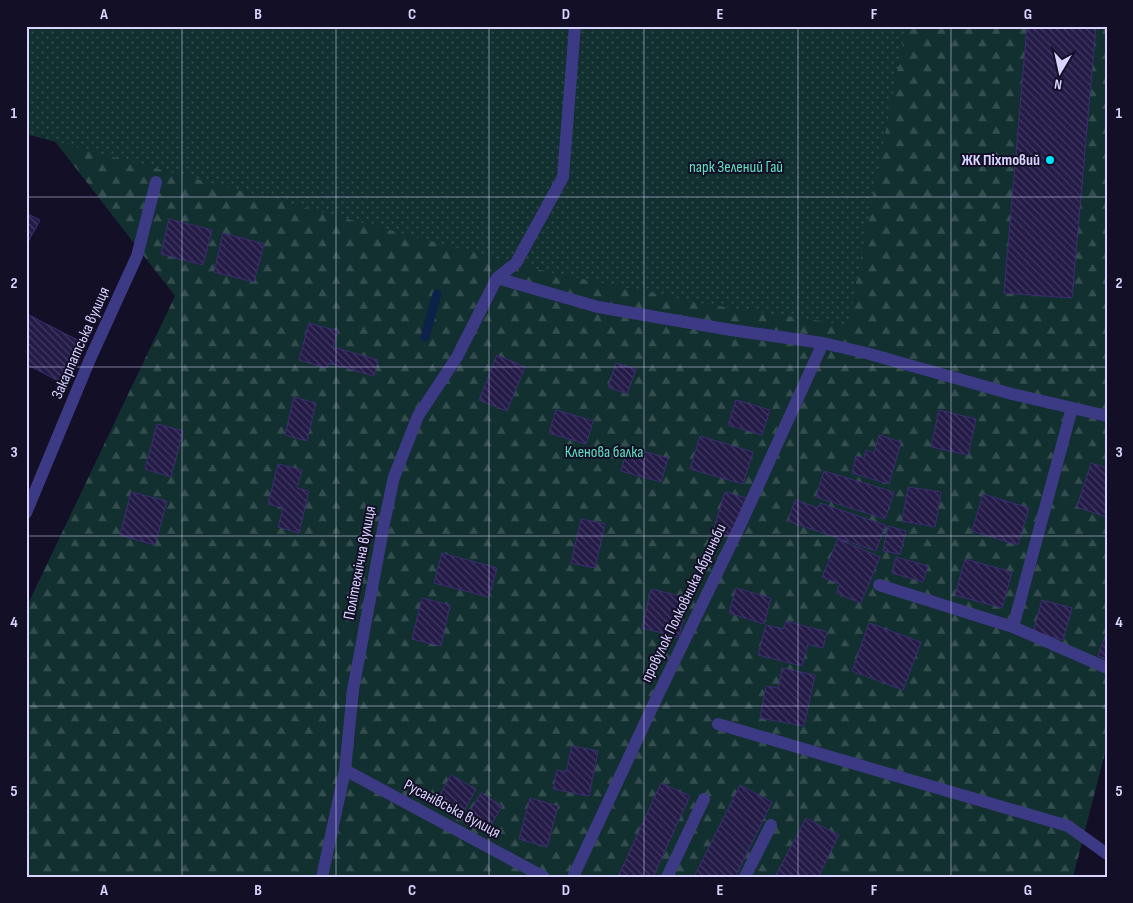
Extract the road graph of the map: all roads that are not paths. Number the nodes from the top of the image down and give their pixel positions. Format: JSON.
{"nodes":[{"id":1,"x":575,"y":26,"type":"edge"},
{"id":2,"x":156,"y":182,"type":"dead end"},
{"id":3,"x":497,"y":278,"type":"junction"},
{"id":4,"x":823,"y":343,"type":"junction"},
{"id":5,"x":1072,"y":408,"type":"junction"},
{"id":6,"x":1107,"y":416,"type":"edge"},
{"id":7,"x":26,"y":513,"type":"edge"},
{"id":8,"x":879,"y":584,"type":"dead end"},
{"id":9,"x":1013,"y":627,"type":"junction"},
{"id":10,"x":1107,"y":668,"type":"edge"},
{"id":11,"x":718,"y":724,"type":"dead end"},
{"id":12,"x":345,"y":770,"type":"junction"},
{"id":13,"x":704,"y":799,"type":"dead end"},
{"id":14,"x":772,"y":825,"type":"dead end"},
{"id":15,"x":1107,"y":854,"type":"edge"},
{"id":16,"x":322,"y":877,"type":"edge"},
{"id":17,"x":544,"y":877,"type":"edge"},
{"id":18,"x":573,"y":877,"type":"edge"},
{"id":19,"x":668,"y":877,"type":"edge"},
{"id":20,"x":745,"y":877,"type":"edge"}],
"edges":[{"from":1,"to":3,"type":"street"},
{"from":2,"to":7,"type":"street","name":"Закарпатська вулиця"},
{"from":3,"to":4,"type":"street"},
{"from":3,"to":12,"type":"street","name":"Політехнічна вулиця"},
{"from":4,"to":5,"type":"street"},
{"from":4,"to":18,"type":"street","name":"провулок Полковника Абриньби"},
{"from":5,"to":6,"type":"street"},
{"from":5,"to":9,"type":"street"},
{"from":8,"to":9,"type":"street"},
{"from":9,"to":10,"type":"street"},
{"from":11,"to":15,"type":"street"},
{"from":12,"to":16,"type":"street","name":"Політехнічна вулиця"},
{"from":12,"to":17,"type":"street","name":"Русанівська вулиця"},
{"from":13,"to":19,"type":"street"},
{"from":14,"to":20,"type":"street"}]}
